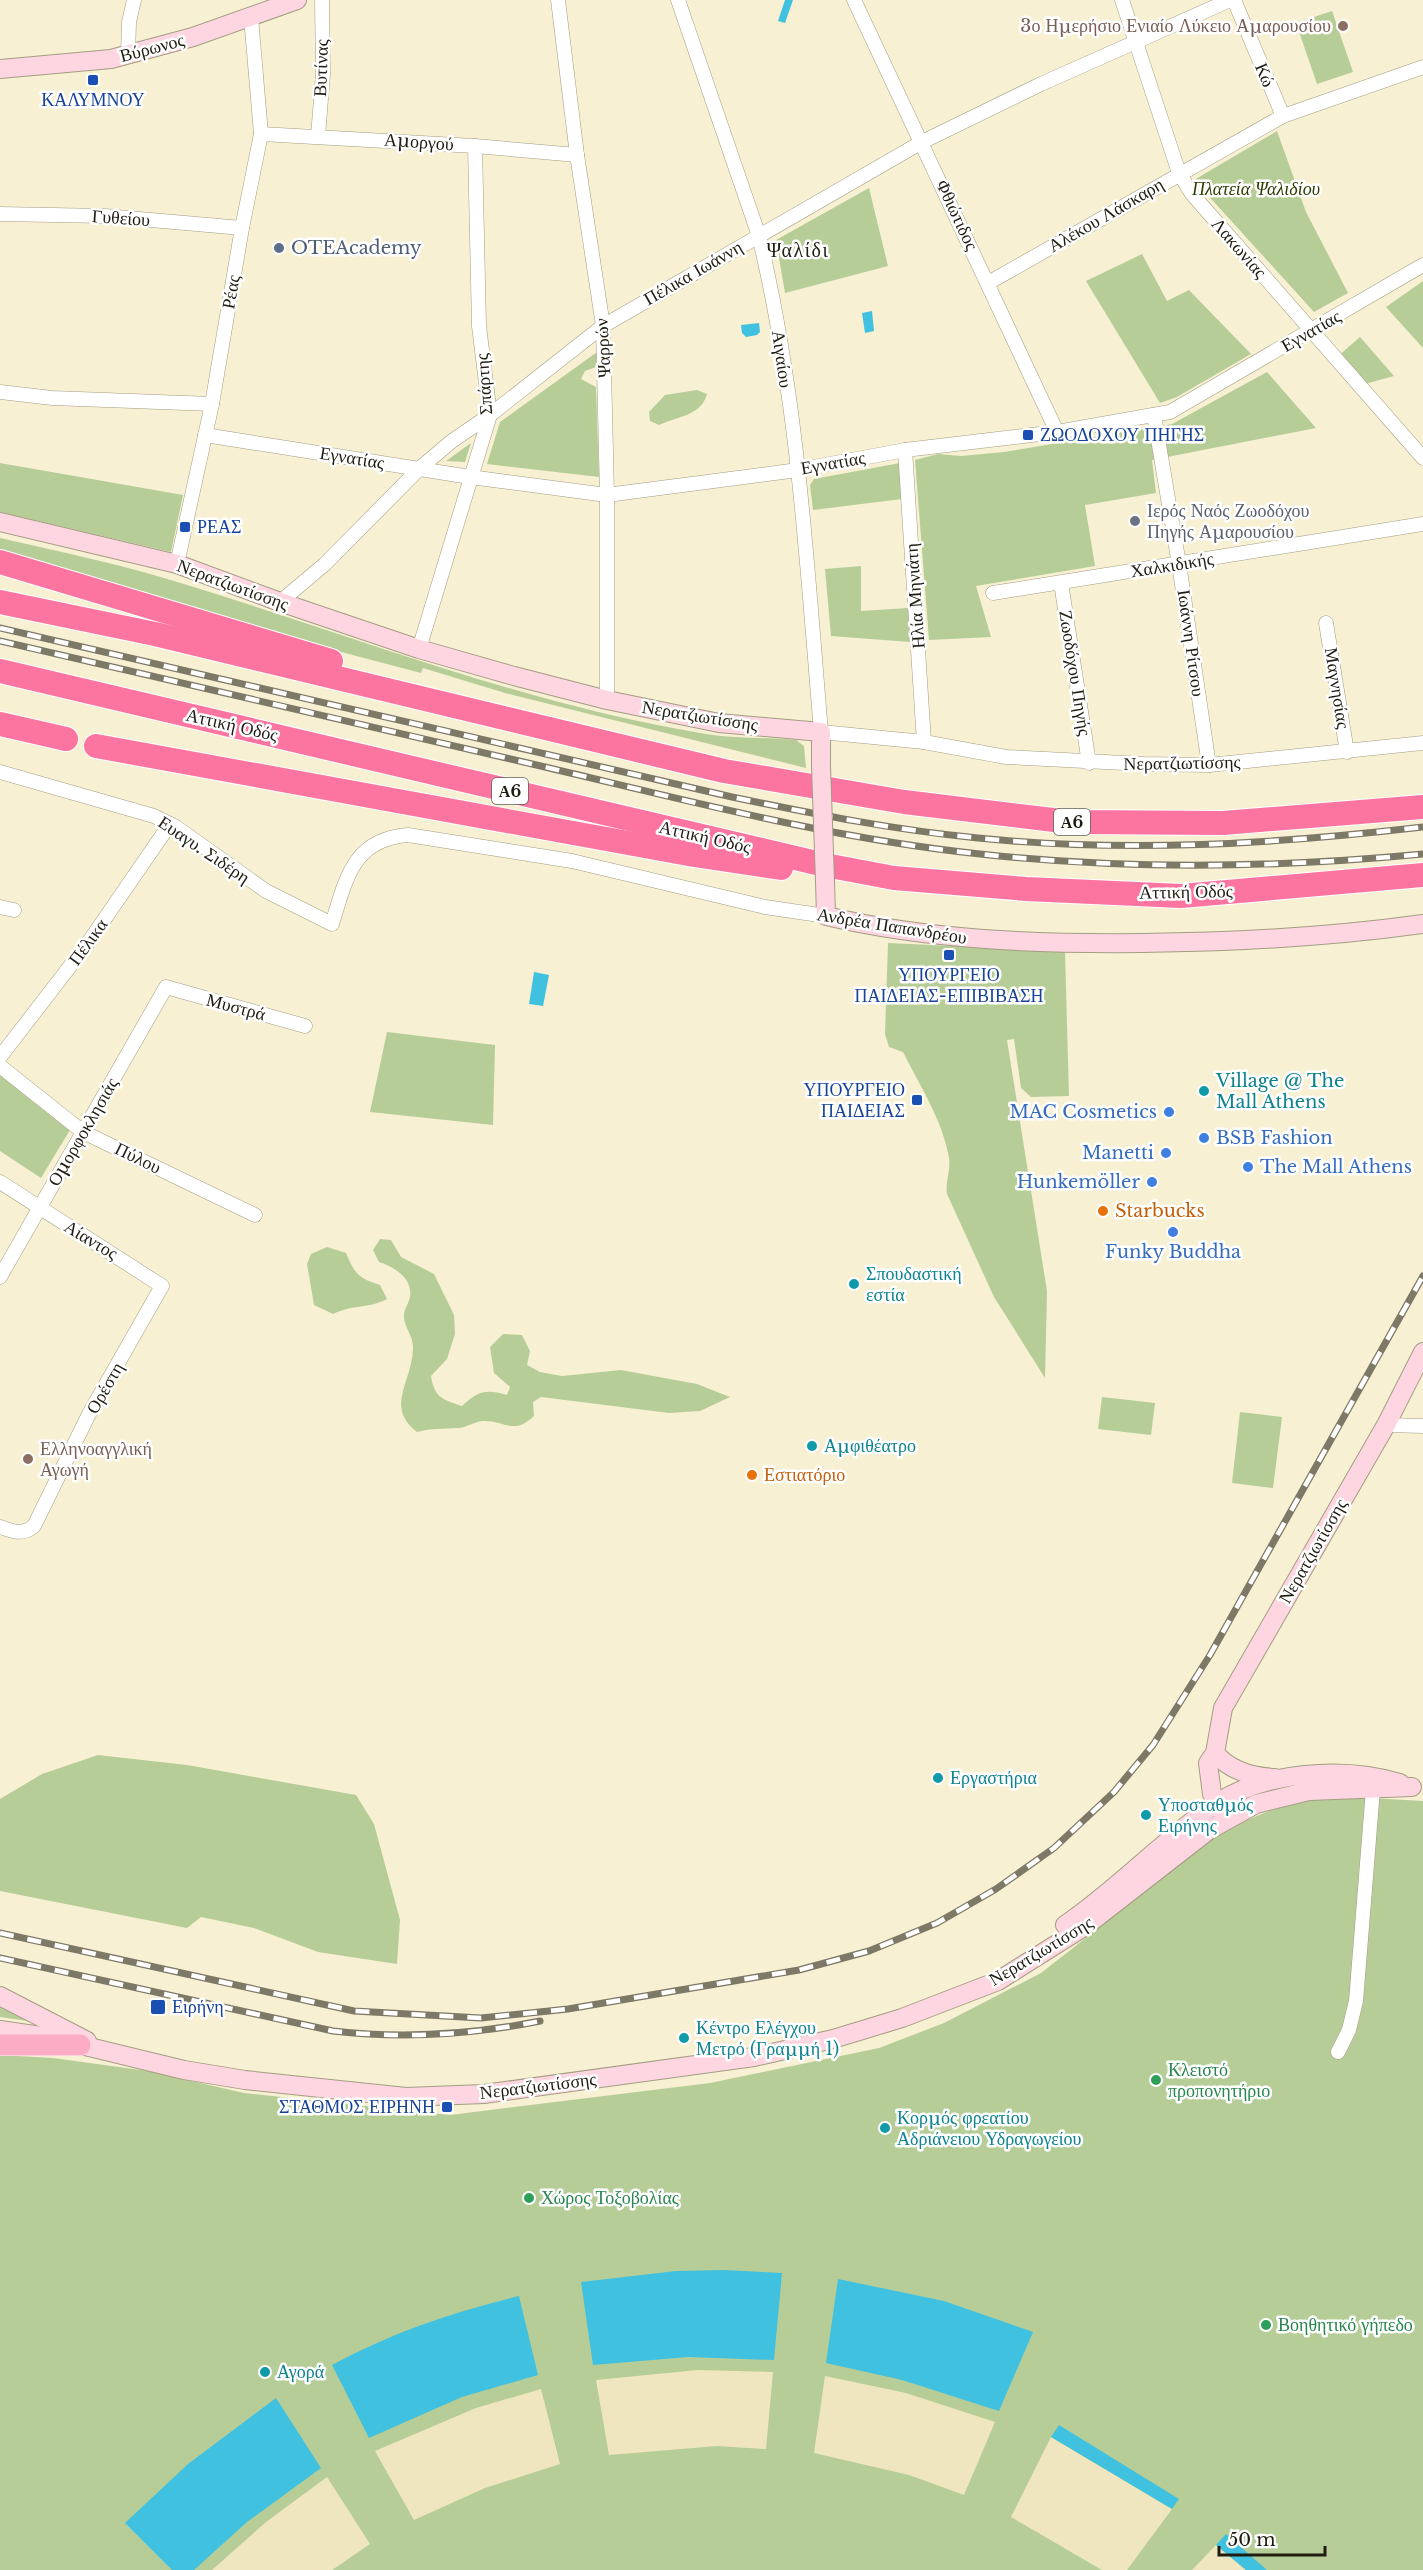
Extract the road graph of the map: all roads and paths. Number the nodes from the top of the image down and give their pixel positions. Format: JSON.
{"nodes":[{"id":1,"x":134,"y":0,"type":"edge"},
{"id":2,"x":297,"y":0,"type":"edge"},
{"id":3,"x":322,"y":0,"type":"edge"},
{"id":4,"x":558,"y":0,"type":"edge"},
{"id":5,"x":678,"y":0,"type":"edge"},
{"id":6,"x":854,"y":0,"type":"edge"},
{"id":7,"x":1122,"y":0,"type":"edge"},
{"id":8,"x":1232,"y":0,"type":"edge"},
{"id":9,"x":251,"y":17,"type":"junction"},
{"id":10,"x":1134,"y":43,"type":"junction"},
{"id":11,"x":128,"y":55,"type":"junction"},
{"id":12,"x":1423,"y":67,"type":"edge"},
{"id":13,"x":0,"y":69,"type":"edge"},
{"id":14,"x":1283,"y":116,"type":"junction"},
{"id":15,"x":261,"y":134,"type":"junction"},
{"id":16,"x":318,"y":136,"type":"junction"},
{"id":17,"x":922,"y":142,"type":"junction"},
{"id":18,"x":475,"y":146,"type":"junction"},
{"id":19,"x":577,"y":155,"type":"junction"},
{"id":20,"x":1179,"y":173,"type":"junction"},
{"id":21,"x":0,"y":214,"type":"edge"},
{"id":22,"x":242,"y":228,"type":"junction"},
{"id":23,"x":759,"y":236,"type":"junction"},
{"id":24,"x":1423,"y":265,"type":"edge"},
{"id":25,"x":988,"y":283,"type":"junction"},
{"id":26,"x":603,"y":326,"type":"junction"},
{"id":27,"x":1310,"y":331,"type":"junction"},
{"id":28,"x":0,"y":392,"type":"edge"},
{"id":29,"x":212,"y":404,"type":"junction"},
{"id":30,"x":489,"y":415,"type":"junction"},
{"id":31,"x":1154,"y":415,"type":"junction"},
{"id":32,"x":1057,"y":432,"type":"junction"},
{"id":33,"x":205,"y":435,"type":"junction"},
{"id":34,"x":905,"y":450,"type":"junction"},
{"id":35,"x":1423,"y":458,"type":"edge"},
{"id":36,"x":420,"y":468,"type":"junction"},
{"id":37,"x":798,"y":470,"type":"junction"},
{"id":38,"x":470,"y":477,"type":"junction"},
{"id":39,"x":607,"y":495,"type":"junction"},
{"id":40,"x":0,"y":522,"type":"edge"},
{"id":41,"x":1423,"y":524,"type":"edge"},
{"id":42,"x":0,"y":562,"type":"edge"},
{"id":43,"x":177,"y":564,"type":"junction"},
{"id":44,"x":1179,"y":564,"type":"junction"},
{"id":45,"x":1062,"y":583,"type":"junction"},
{"id":46,"x":993,"y":593,"type":"dead end"},
{"id":47,"x":0,"y":602,"type":"edge"},
{"id":48,"x":280,"y":602,"type":"junction"},
{"id":49,"x":1326,"y":623,"type":"dead end"},
{"id":50,"x":419,"y":649,"type":"junction"},
{"id":51,"x":0,"y":671,"type":"edge"},
{"id":52,"x":421,"y":697,"type":"junction"},
{"id":53,"x":607,"y":700,"type":"junction"},
{"id":54,"x":0,"y":724,"type":"edge"},
{"id":55,"x":821,"y":732,"type":"junction"},
{"id":56,"x":66,"y":739,"type":"dead end"},
{"id":57,"x":924,"y":742,"type":"junction"},
{"id":58,"x":1423,"y":743,"type":"edge"},
{"id":59,"x":96,"y":746,"type":"dead end"},
{"id":60,"x":1347,"y":753,"type":"junction"},
{"id":61,"x":1089,"y":763,"type":"junction"},
{"id":62,"x":1209,"y":765,"type":"junction"},
{"id":63,"x":0,"y":772,"type":"edge"},
{"id":64,"x":1423,"y":807,"type":"edge"},
{"id":65,"x":170,"y":824,"type":"junction"},
{"id":66,"x":371,"y":846,"type":"joint"},
{"id":67,"x":825,"y":873,"type":"junction"},
{"id":68,"x":1423,"y":875,"type":"edge"},
{"id":69,"x":0,"y":908,"type":"edge"},
{"id":70,"x":15,"y":910,"type":"dead end"},
{"id":71,"x":826,"y":916,"type":"junction"},
{"id":72,"x":1423,"y":924,"type":"edge"},
{"id":73,"x":166,"y":987,"type":"joint"},
{"id":74,"x":305,"y":1026,"type":"dead end"},
{"id":75,"x":0,"y":1057,"type":"edge"},
{"id":76,"x":0,"y":1066,"type":"edge"},
{"id":77,"x":84,"y":1131,"type":"junction"},
{"id":78,"x":0,"y":1182,"type":"edge"},
{"id":79,"x":38,"y":1208,"type":"junction"},
{"id":80,"x":255,"y":1215,"type":"dead end"},
{"id":81,"x":1,"y":1273,"type":"edge"},
{"id":82,"x":151,"y":1307,"type":"joint"},
{"id":83,"x":1423,"y":1352,"type":"edge"},
{"id":84,"x":1386,"y":1425,"type":"junction"},
{"id":85,"x":1423,"y":1426,"type":"edge"},
{"id":86,"x":0,"y":1527,"type":"edge"},
{"id":87,"x":1215,"y":1753,"type":"junction"},
{"id":88,"x":1232,"y":1768,"type":"junction"},
{"id":89,"x":1289,"y":1778,"type":"junction"},
{"id":90,"x":1418,"y":1787,"type":"edge"},
{"id":91,"x":1373,"y":1789,"type":"junction"},
{"id":92,"x":1224,"y":1806,"type":"junction"},
{"id":93,"x":0,"y":1996,"type":"edge"},
{"id":94,"x":0,"y":2030,"type":"edge"},
{"id":95,"x":0,"y":2045,"type":"edge"},
{"id":96,"x":80,"y":2045,"type":"junction"},
{"id":97,"x":101,"y":2050,"type":"junction"},
{"id":98,"x":1338,"y":2052,"type":"dead end"}],
"edges":[{"from":1,"to":11,"type":"street"},
{"from":2,"to":9,"type":"street","name":"Βύρωνος"},
{"from":3,"to":16,"type":"street","name":"Βυτίνας"},
{"from":4,"to":19,"type":"street","name":"Ψαρρών"},
{"from":5,"to":23,"type":"street","name":"Αιγαίου"},
{"from":6,"to":17,"type":"street","name":"Φθιώτιδος"},
{"from":7,"to":10,"type":"street","name":"Λακωνίας"},
{"from":8,"to":10,"type":"street","name":"Πέλικα Ιωάννη"},
{"from":8,"to":14,"type":"street","name":"Κώ"},
{"from":9,"to":11,"type":"street","name":"Βύρωνος"},
{"from":9,"to":15,"type":"street","name":"Ρέας"},
{"from":10,"to":17,"type":"street","name":"Πέλικα Ιωάννη"},
{"from":10,"to":20,"type":"street","name":"Λακωνίας"},
{"from":11,"to":13,"type":"street","name":"Βύρωνος"},
{"from":12,"to":14,"type":"street","name":"Αλέκου Λάσκαρη"},
{"from":14,"to":20,"type":"street","name":"Αλέκου Λάσκαρη"},
{"from":15,"to":16,"type":"street","name":"Αμοργού"},
{"from":15,"to":22,"type":"street","name":"Ρέας"},
{"from":16,"to":18,"type":"street","name":"Αμοργού"},
{"from":17,"to":23,"type":"street","name":"Πέλικα Ιωάννη"},
{"from":17,"to":25,"type":"street","name":"Φθιώτιδος"},
{"from":18,"to":19,"type":"street","name":"Αμοργού"},
{"from":18,"to":30,"type":"street","name":"Σπάρτης"},
{"from":19,"to":26,"type":"street","name":"Ψαρρών"},
{"from":20,"to":25,"type":"street","name":"Αλέκου Λάσκαρη"},
{"from":20,"to":27,"type":"street","name":"Λακωνίας"},
{"from":21,"to":22,"type":"street","name":"Γυθείου"},
{"from":22,"to":29,"type":"street","name":"Ρέας"},
{"from":23,"to":26,"type":"street","name":"Πέλικα Ιωάννη"},
{"from":23,"to":37,"type":"street","name":"Αιγαίου"},
{"from":24,"to":27,"type":"street","name":"Εγνατίας"},
{"from":25,"to":32,"type":"street","name":"Φθιώτιδος"},
{"from":26,"to":30,"type":"street","name":"Πέλικα Ιωάννη"},
{"from":26,"to":39,"type":"street","name":"Ψαρρών"},
{"from":27,"to":31,"type":"street","name":"Εγνατίας"},
{"from":27,"to":35,"type":"street","name":"Λακωνίας"},
{"from":28,"to":29,"type":"street"},
{"from":29,"to":33,"type":"street","name":"Ρέας"},
{"from":30,"to":36,"type":"street","name":"Πέλικα Ιωάννη"},
{"from":30,"to":38,"type":"street","name":"Σπάρτης"},
{"from":31,"to":32,"type":"street","name":"Εγνατίας"},
{"from":31,"to":44,"type":"street","name":"Ιωάννη Ρίτσου"},
{"from":32,"to":34,"type":"street","name":"Εγνατίας"},
{"from":33,"to":36,"type":"street","name":"Εγνατίας"},
{"from":33,"to":43,"type":"street","name":"Ρέας"},
{"from":34,"to":37,"type":"street","name":"Εγνατίας"},
{"from":34,"to":57,"type":"street","name":"Ηλία Μηνιάτη"},
{"from":36,"to":38,"type":"street","name":"Εγνατίας"},
{"from":36,"to":48,"type":"street","name":"Πέλικα Ιωάννη"},
{"from":37,"to":39,"type":"street","name":"Εγνατίας"},
{"from":37,"to":55,"type":"street","name":"Αιγαίου"},
{"from":38,"to":39,"type":"street","name":"Εγνατίας"},
{"from":38,"to":50,"type":"street","name":"Σπάρτης"},
{"from":39,"to":53,"type":"street","name":"Ψαρρών"},
{"from":40,"to":43,"type":"street","name":"Νερατζιωτίσσης"},
{"from":41,"to":44,"type":"street","name":"Χαλκιδικής"},
{"from":42,"to":52,"type":"highway"},
{"from":43,"to":48,"type":"street","name":"Νερατζιωτίσσης"},
{"from":44,"to":45,"type":"street","name":"Χαλκιδικής"},
{"from":44,"to":62,"type":"street","name":"Ιωάννη Ρίτσου"},
{"from":45,"to":46,"type":"street","name":"Χαλκιδικής"},
{"from":45,"to":61,"type":"street","name":"Ζωοδόχου Πηγής"},
{"from":47,"to":52,"type":"highway","number":"Α6"},
{"from":48,"to":50,"type":"street","name":"Νερατζιωτίσσης"},
{"from":49,"to":60,"type":"street","name":"Μαγνησίας"},
{"from":50,"to":53,"type":"street","name":"Νερατζιωτίσσης"},
{"from":51,"to":67,"type":"highway","name":"Αττική Οδός","number":"Α6"},
{"from":52,"to":64,"type":"highway","number":"Α6"},
{"from":53,"to":55,"type":"street","name":"Νερατζιωτίσσης"},
{"from":54,"to":56,"type":"highway"},
{"from":55,"to":57,"type":"street","name":"Νερατζιωτίσσης"},
{"from":55,"to":67,"type":"street","bridge":true},
{"from":57,"to":61,"type":"street","name":"Νερατζιωτίσσης"},
{"from":58,"to":60,"type":"street","name":"Νερατζιωτίσσης"},
{"from":59,"to":67,"type":"highway"},
{"from":60,"to":62,"type":"street","name":"Νερατζιωτίσσης"},
{"from":61,"to":62,"type":"street","name":"Νερατζιωτίσσης"},
{"from":63,"to":65,"type":"street","name":"Ευαγυ. Σιδέρη"},
{"from":65,"to":66,"type":"street","name":"Ευαγυ. Σιδέρη"},
{"from":65,"to":75,"type":"street","name":"Πέλικα"},
{"from":66,"to":71,"type":"street","name":"Ανδρέα Παπανδρέου"},
{"from":67,"to":68,"type":"highway","name":"Αττική Οδός","number":"Α6"},
{"from":67,"to":71,"type":"street"},
{"from":69,"to":70,"type":"street"},
{"from":71,"to":72,"type":"street","name":"Ανδρέα Παπανδρέου"},
{"from":73,"to":74,"type":"street","name":"Μυστρά"},
{"from":73,"to":77,"type":"street","name":"Ομορφοκλησιάς"},
{"from":76,"to":77,"type":"street","name":"Πύλου"},
{"from":77,"to":79,"type":"street","name":"Ομορφοκλησιάς"},
{"from":77,"to":80,"type":"street","name":"Πύλου"},
{"from":78,"to":79,"type":"street","name":"Αίαντος"},
{"from":79,"to":81,"type":"street","name":"Ομορφοκλησιάς"},
{"from":79,"to":82,"type":"street","name":"Αίαντος"},
{"from":82,"to":86,"type":"street","name":"Ορέστη"},
{"from":83,"to":84,"type":"street","name":"Νερατζιωτίσσης"},
{"from":84,"to":85,"type":"street"},
{"from":84,"to":87,"type":"street","name":"Νερατζιωτίσσης"},
{"from":87,"to":88,"type":"street"},
{"from":87,"to":92,"type":"street","name":"Νερατζιωτίσσης"},
{"from":88,"to":89,"type":"street"},
{"from":88,"to":92,"type":"street"},
{"from":89,"to":90,"type":"street","name":"Νερατζιωτίσσης"},
{"from":89,"to":92,"type":"street","name":"Νερατζιωτίσσης"},
{"from":90,"to":91,"type":"street"},
{"from":91,"to":92,"type":"street"},
{"from":91,"to":98,"type":"street"},
{"from":92,"to":97,"type":"street","name":"Νερατζιωτίσσης"},
{"from":93,"to":97,"type":"street","name":"Νερατζιωτίσσης"},
{"from":94,"to":96,"type":"street","name":"Νερατζιωτίσσης"},
{"from":95,"to":96,"type":"main road"},
{"from":96,"to":97,"type":"street","name":"Νερατζιωτίσσης"}]}
